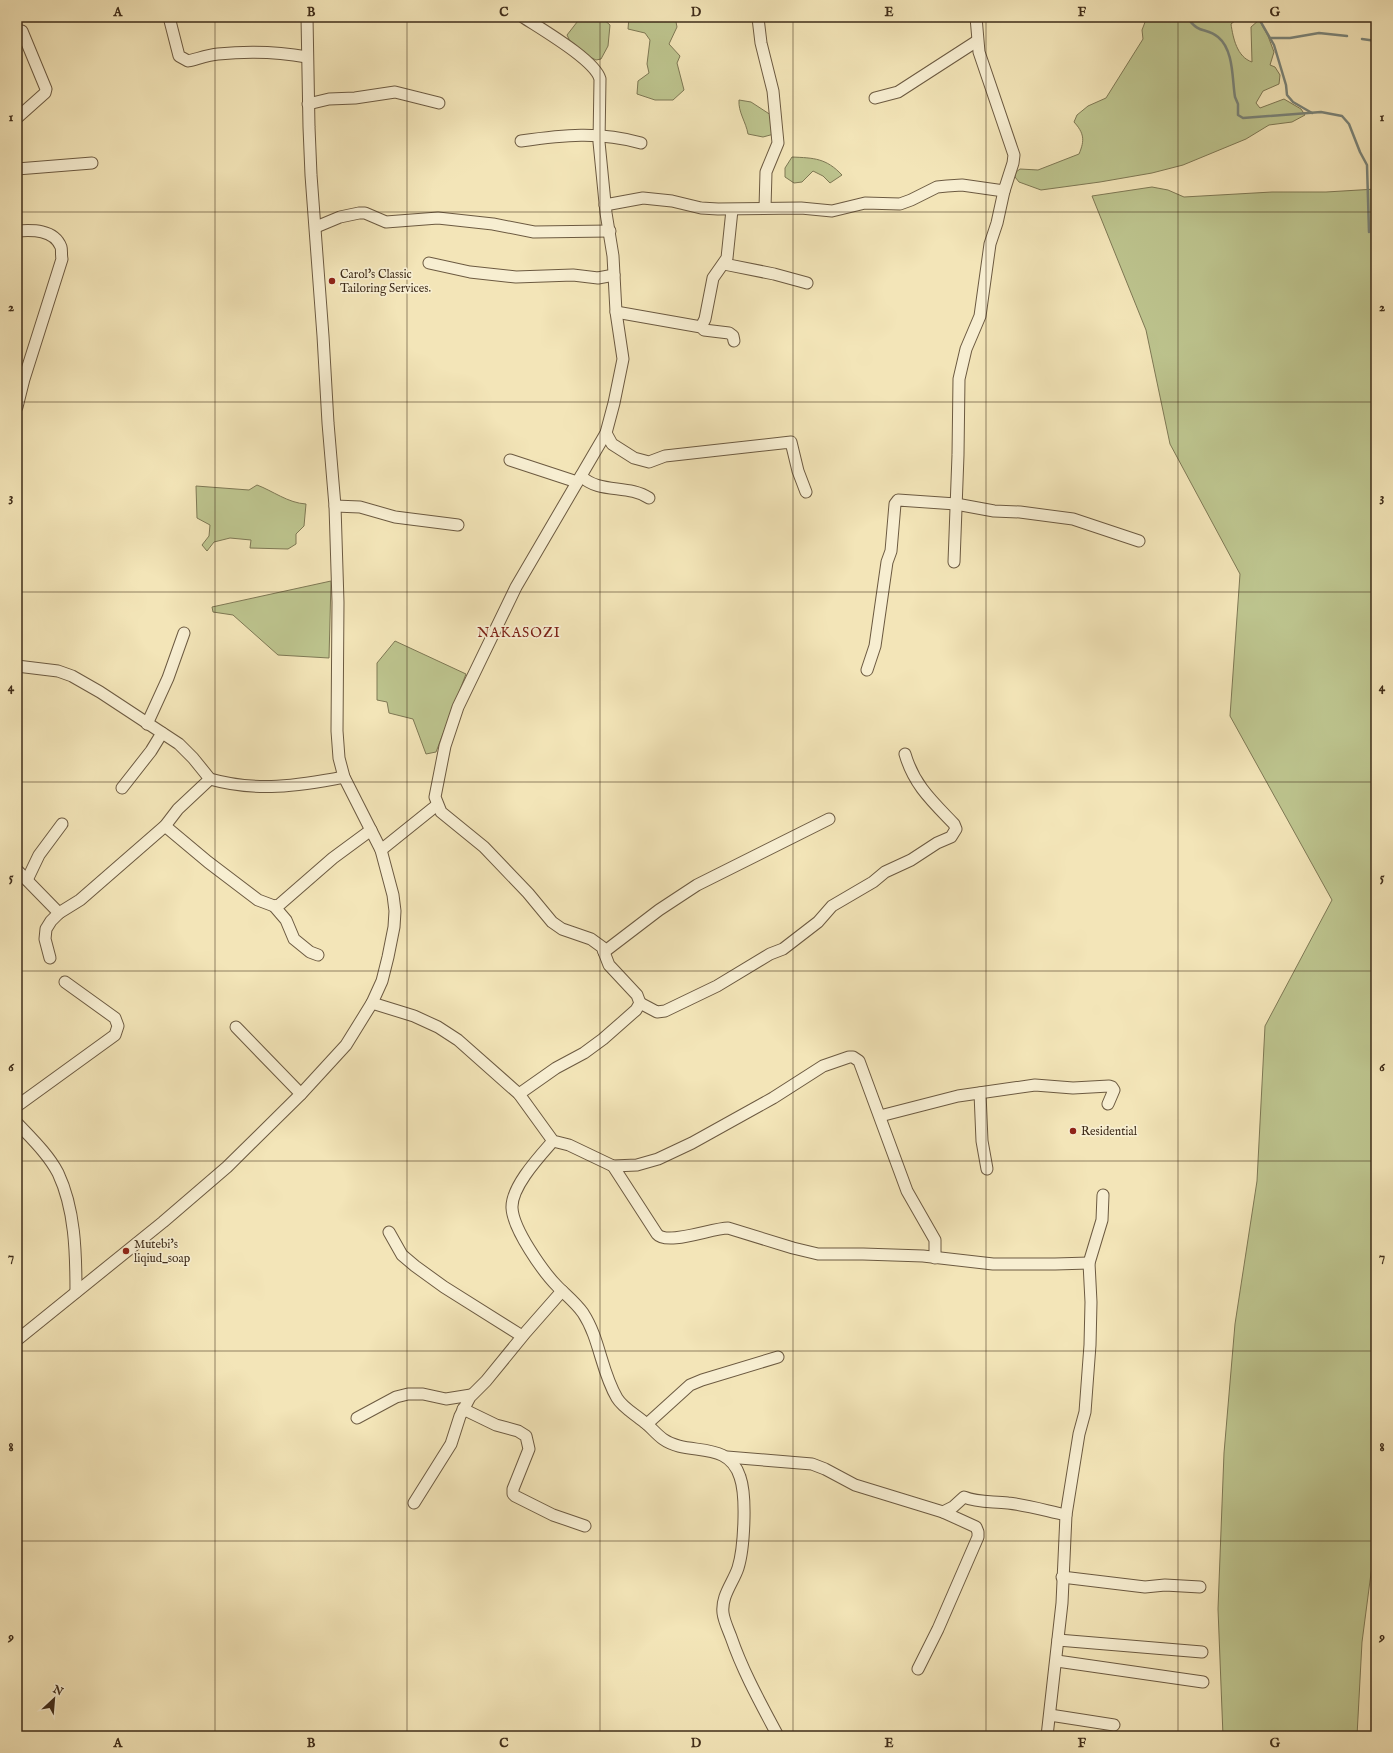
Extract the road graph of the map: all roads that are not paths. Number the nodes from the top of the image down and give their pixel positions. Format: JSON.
{"nodes":[{"id":1,"x":169,"y":17,"type":"edge"},
{"id":2,"x":307,"y":17,"type":"edge"},
{"id":3,"x":523,"y":17,"type":"edge"},
{"id":4,"x":757,"y":17,"type":"edge"},
{"id":5,"x":976,"y":17,"type":"edge"},
{"id":6,"x":22,"y":31,"type":"dead end"},
{"id":7,"x":977,"y":41,"type":"junction"},
{"id":8,"x":307,"y":57,"type":"junction"},
{"id":9,"x":874,"y":98,"type":"dead end"},
{"id":10,"x":439,"y":103,"type":"dead end"},
{"id":11,"x":308,"y":104,"type":"junction"},
{"id":12,"x":17,"y":118,"type":"edge"},
{"id":13,"x":599,"y":135,"type":"junction"},
{"id":14,"x":520,"y":141,"type":"dead end"},
{"id":15,"x":641,"y":143,"type":"dead end"},
{"id":16,"x":92,"y":163,"type":"dead end"},
{"id":17,"x":17,"y":169,"type":"edge"},
{"id":18,"x":1004,"y":191,"type":"junction"},
{"id":19,"x":606,"y":205,"type":"junction"},
{"id":20,"x":765,"y":208,"type":"junction"},
{"id":21,"x":732,"y":210,"type":"junction"},
{"id":22,"x":316,"y":227,"type":"junction"},
{"id":23,"x":17,"y":231,"type":"edge"},
{"id":24,"x":610,"y":231,"type":"junction"},
{"id":25,"x":429,"y":262,"type":"dead end"},
{"id":26,"x":724,"y":264,"type":"junction"},
{"id":27,"x":614,"y":275,"type":"junction"},
{"id":28,"x":807,"y":283,"type":"dead end"},
{"id":29,"x":616,"y":312,"type":"junction"},
{"id":30,"x":701,"y":327,"type":"junction"},
{"id":31,"x":734,"y":341,"type":"dead end"},
{"id":32,"x":17,"y":407,"type":"edge"},
{"id":33,"x":606,"y":433,"type":"junction"},
{"id":34,"x":510,"y":460,"type":"dead end"},
{"id":35,"x":579,"y":479,"type":"junction"},
{"id":36,"x":806,"y":492,"type":"dead end"},
{"id":37,"x":649,"y":498,"type":"dead end"},
{"id":38,"x":956,"y":504,"type":"junction"},
{"id":39,"x":335,"y":506,"type":"junction"},
{"id":40,"x":458,"y":525,"type":"dead end"},
{"id":41,"x":1140,"y":541,"type":"dead end"},
{"id":42,"x":954,"y":562,"type":"dead end"},
{"id":43,"x":184,"y":633,"type":"dead end"},
{"id":44,"x":17,"y":666,"type":"edge"},
{"id":45,"x":867,"y":670,"type":"dead end"},
{"id":46,"x":147,"y":724,"type":"junction"},
{"id":47,"x":162,"y":733,"type":"junction"},
{"id":48,"x":905,"y":754,"type":"dead end"},
{"id":49,"x":344,"y":777,"type":"junction"},
{"id":50,"x":210,"y":779,"type":"junction"},
{"id":51,"x":122,"y":788,"type":"dead end"},
{"id":52,"x":437,"y":805,"type":"junction"},
{"id":53,"x":829,"y":819,"type":"dead end"},
{"id":54,"x":62,"y":824,"type":"dead end"},
{"id":55,"x":165,"y":826,"type":"junction"},
{"id":56,"x":371,"y":830,"type":"junction"},
{"id":57,"x":381,"y":850,"type":"junction"},
{"id":58,"x":17,"y":870,"type":"edge"},
{"id":59,"x":27,"y":880,"type":"junction"},
{"id":60,"x":274,"y":906,"type":"junction"},
{"id":61,"x":59,"y":913,"type":"junction"},
{"id":62,"x":604,"y":952,"type":"junction"},
{"id":63,"x":318,"y":955,"type":"dead end"},
{"id":64,"x":50,"y":958,"type":"dead end"},
{"id":65,"x":65,"y":982,"type":"dead end"},
{"id":66,"x":640,"y":1002,"type":"junction"},
{"id":67,"x":372,"y":1003,"type":"junction"},
{"id":68,"x":236,"y":1027,"type":"dead end"},
{"id":69,"x":980,"y":1093,"type":"junction"},
{"id":70,"x":301,"y":1094,"type":"junction"},
{"id":71,"x":519,"y":1094,"type":"junction"},
{"id":72,"x":1108,"y":1104,"type":"dead end"},
{"id":73,"x":17,"y":1106,"type":"edge"},
{"id":74,"x":880,"y":1116,"type":"junction"},
{"id":75,"x":17,"y":1123,"type":"edge"},
{"id":76,"x":554,"y":1141,"type":"junction"},
{"id":77,"x":613,"y":1166,"type":"junction"},
{"id":78,"x":987,"y":1169,"type":"dead end"},
{"id":79,"x":1103,"y":1195,"type":"dead end"},
{"id":80,"x":389,"y":1232,"type":"dead end"},
{"id":81,"x":935,"y":1258,"type":"junction"},
{"id":82,"x":1089,"y":1263,"type":"junction"},
{"id":83,"x":562,"y":1291,"type":"junction"},
{"id":84,"x":76,"y":1292,"type":"junction"},
{"id":85,"x":522,"y":1336,"type":"junction"},
{"id":86,"x":17,"y":1340,"type":"edge"},
{"id":87,"x":778,"y":1357,"type":"dead end"},
{"id":88,"x":471,"y":1395,"type":"junction"},
{"id":89,"x":463,"y":1409,"type":"junction"},
{"id":90,"x":357,"y":1418,"type":"dead end"},
{"id":91,"x":647,"y":1424,"type":"junction"},
{"id":92,"x":727,"y":1457,"type":"junction"},
{"id":93,"x":414,"y":1503,"type":"dead end"},
{"id":94,"x":944,"y":1512,"type":"junction"},
{"id":95,"x":1066,"y":1515,"type":"junction"},
{"id":96,"x":585,"y":1526,"type":"dead end"},
{"id":97,"x":1062,"y":1577,"type":"junction"},
{"id":98,"x":1200,"y":1587,"type":"dead end"},
{"id":99,"x":1058,"y":1640,"type":"junction"},
{"id":100,"x":1202,"y":1652,"type":"dead end"},
{"id":101,"x":1056,"y":1661,"type":"junction"},
{"id":102,"x":918,"y":1668,"type":"dead end"},
{"id":103,"x":1203,"y":1682,"type":"dead end"},
{"id":104,"x":1050,"y":1715,"type":"junction"},
{"id":105,"x":1114,"y":1725,"type":"dead end"},
{"id":106,"x":778,"y":1736,"type":"edge"},
{"id":107,"x":1047,"y":1736,"type":"edge"}],
"edges":[{"from":1,"to":8,"type":"street"},
{"from":2,"to":8,"type":"street"},
{"from":3,"to":13,"type":"street"},
{"from":4,"to":20,"type":"street"},
{"from":5,"to":7,"type":"street"},
{"from":6,"to":12,"type":"street"},
{"from":7,"to":9,"type":"street"},
{"from":7,"to":18,"type":"street"},
{"from":8,"to":11,"type":"street"},
{"from":10,"to":11,"type":"street"},
{"from":11,"to":22,"type":"street"},
{"from":13,"to":14,"type":"street"},
{"from":13,"to":15,"type":"street"},
{"from":13,"to":19,"type":"street"},
{"from":16,"to":17,"type":"street"},
{"from":18,"to":20,"type":"street"},
{"from":18,"to":38,"type":"street"},
{"from":19,"to":21,"type":"street"},
{"from":19,"to":24,"type":"street"},
{"from":20,"to":21,"type":"street"},
{"from":21,"to":26,"type":"street"},
{"from":22,"to":24,"type":"street"},
{"from":22,"to":39,"type":"street"},
{"from":23,"to":32,"type":"street"},
{"from":24,"to":27,"type":"street"},
{"from":25,"to":27,"type":"street"},
{"from":26,"to":28,"type":"street"},
{"from":26,"to":30,"type":"street"},
{"from":27,"to":29,"type":"street"},
{"from":29,"to":30,"type":"street"},
{"from":29,"to":33,"type":"street"},
{"from":30,"to":31,"type":"street"},
{"from":33,"to":35,"type":"street"},
{"from":33,"to":36,"type":"street"},
{"from":34,"to":35,"type":"street"},
{"from":35,"to":37,"type":"street"},
{"from":35,"to":52,"type":"street"},
{"from":38,"to":41,"type":"street"},
{"from":38,"to":42,"type":"street"},
{"from":38,"to":45,"type":"street"},
{"from":39,"to":40,"type":"street"},
{"from":39,"to":49,"type":"street"},
{"from":43,"to":46,"type":"street"},
{"from":44,"to":46,"type":"street"},
{"from":46,"to":47,"type":"street"},
{"from":47,"to":50,"type":"street"},
{"from":47,"to":51,"type":"street"},
{"from":48,"to":66,"type":"street"},
{"from":49,"to":50,"type":"street"},
{"from":49,"to":56,"type":"street"},
{"from":50,"to":55,"type":"street"},
{"from":52,"to":57,"type":"street"},
{"from":52,"to":62,"type":"street"},
{"from":53,"to":62,"type":"street"},
{"from":54,"to":59,"type":"street"},
{"from":55,"to":60,"type":"street"},
{"from":55,"to":61,"type":"street"},
{"from":56,"to":57,"type":"street"},
{"from":56,"to":60,"type":"street"},
{"from":57,"to":67,"type":"street"},
{"from":58,"to":59,"type":"street"},
{"from":59,"to":61,"type":"street"},
{"from":60,"to":63,"type":"street"},
{"from":61,"to":64,"type":"street"},
{"from":62,"to":66,"type":"street"},
{"from":65,"to":73,"type":"street"},
{"from":66,"to":71,"type":"street"},
{"from":67,"to":70,"type":"street"},
{"from":67,"to":71,"type":"street"},
{"from":68,"to":70,"type":"street"},
{"from":69,"to":72,"type":"street"},
{"from":69,"to":74,"type":"street"},
{"from":69,"to":78,"type":"street"},
{"from":70,"to":84,"type":"street"},
{"from":71,"to":76,"type":"street"},
{"from":74,"to":77,"type":"street"},
{"from":74,"to":81,"type":"street"},
{"from":75,"to":84,"type":"street"},
{"from":76,"to":77,"type":"street"},
{"from":76,"to":83,"type":"street"},
{"from":77,"to":81,"type":"street"},
{"from":79,"to":82,"type":"street"},
{"from":80,"to":85,"type":"street"},
{"from":81,"to":82,"type":"street"},
{"from":82,"to":95,"type":"street"},
{"from":83,"to":85,"type":"street"},
{"from":83,"to":91,"type":"street"},
{"from":84,"to":86,"type":"street"},
{"from":85,"to":88,"type":"street"},
{"from":87,"to":91,"type":"street"},
{"from":88,"to":89,"type":"street"},
{"from":88,"to":90,"type":"street"},
{"from":89,"to":93,"type":"street"},
{"from":89,"to":96,"type":"street"},
{"from":91,"to":92,"type":"street"},
{"from":92,"to":94,"type":"street"},
{"from":92,"to":106,"type":"street"},
{"from":94,"to":95,"type":"street"},
{"from":94,"to":102,"type":"street"},
{"from":95,"to":97,"type":"street"},
{"from":97,"to":98,"type":"street"},
{"from":97,"to":99,"type":"street"},
{"from":99,"to":100,"type":"street"},
{"from":99,"to":101,"type":"street"},
{"from":101,"to":103,"type":"street"},
{"from":101,"to":104,"type":"street"},
{"from":104,"to":105,"type":"street"},
{"from":104,"to":107,"type":"street"}]}
